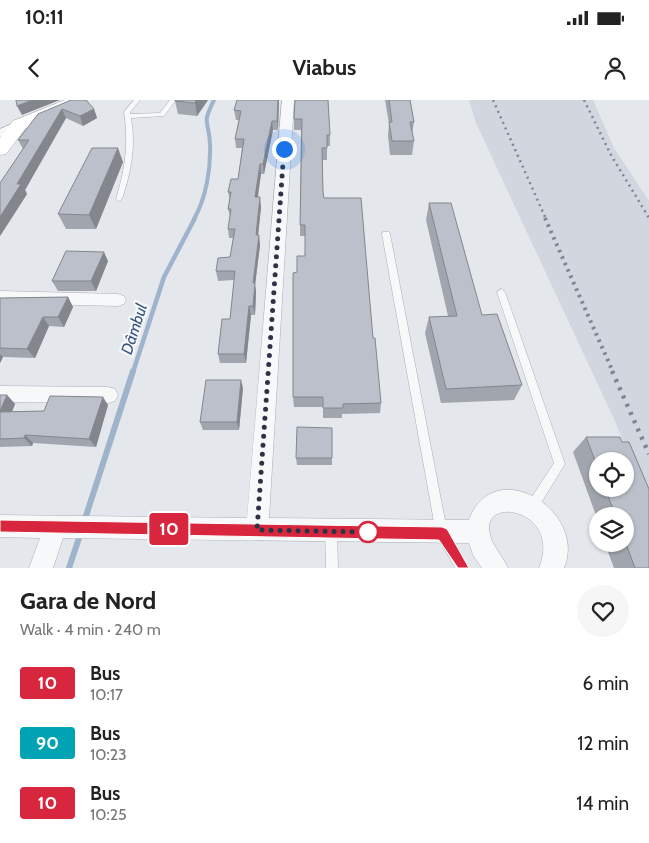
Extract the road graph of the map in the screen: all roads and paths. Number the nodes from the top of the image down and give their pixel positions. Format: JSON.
{"nodes":[{"id":1,"x":79,"y":100,"type":"edge"},
{"id":2,"x":137,"y":100,"type":"edge"},
{"id":3,"x":173,"y":100,"type":"edge"},
{"id":4,"x":288,"y":100,"type":"edge"},
{"id":5,"x":128,"y":116,"type":"junction"},
{"id":6,"x":20,"y":125,"type":"junction"},
{"id":7,"x":0,"y":133,"type":"edge"},
{"id":8,"x":0,"y":150,"type":"edge"},
{"id":9,"x":118,"y":199,"type":"dead end"},
{"id":10,"x":386,"y":234,"type":"dead end"},
{"id":11,"x":501,"y":292,"type":"dead end"},
{"id":12,"x":0,"y":298,"type":"edge"},
{"id":13,"x":118,"y":300,"type":"dead end"},
{"id":14,"x":0,"y":394,"type":"edge"},
{"id":15,"x":108,"y":394,"type":"dead end"},
{"id":16,"x":532,"y":507,"type":"junction"},
{"id":17,"x":0,"y":526,"type":"edge"},
{"id":18,"x":55,"y":527,"type":"junction"},
{"id":19,"x":257,"y":530,"type":"junction"},
{"id":20,"x":331,"y":531,"type":"junction"},
{"id":21,"x":478,"y":532,"type":"junction"},
{"id":22,"x":442,"y":533,"type":"junction"},
{"id":23,"x":41,"y":568,"type":"edge"},
{"id":24,"x":332,"y":568,"type":"edge"},
{"id":25,"x":462,"y":568,"type":"edge"},
{"id":26,"x":496,"y":568,"type":"edge"},
{"id":27,"x":551,"y":568,"type":"edge"}],
"edges":[{"from":1,"to":6,"type":"main road"},
{"from":2,"to":5,"type":"lane"},
{"from":3,"to":5,"type":"lane"},
{"from":4,"to":19,"type":"street"},
{"from":5,"to":9,"type":"lane"},
{"from":6,"to":7,"type":"street"},
{"from":6,"to":8,"type":"main road"},
{"from":10,"to":22,"type":"lane"},
{"from":11,"to":16,"type":"lane"},
{"from":12,"to":13,"type":"street"},
{"from":14,"to":15,"type":"street"},
{"from":16,"to":21,"type":"street"},
{"from":16,"to":27,"type":"street"},
{"from":17,"to":18,"type":"street"},
{"from":18,"to":19,"type":"street"},
{"from":18,"to":23,"type":"street"},
{"from":19,"to":20,"type":"street"},
{"from":20,"to":22,"type":"street"},
{"from":20,"to":24,"type":"lane"},
{"from":21,"to":22,"type":"street"},
{"from":21,"to":26,"type":"street"},
{"from":22,"to":25,"type":"lane"}]}
